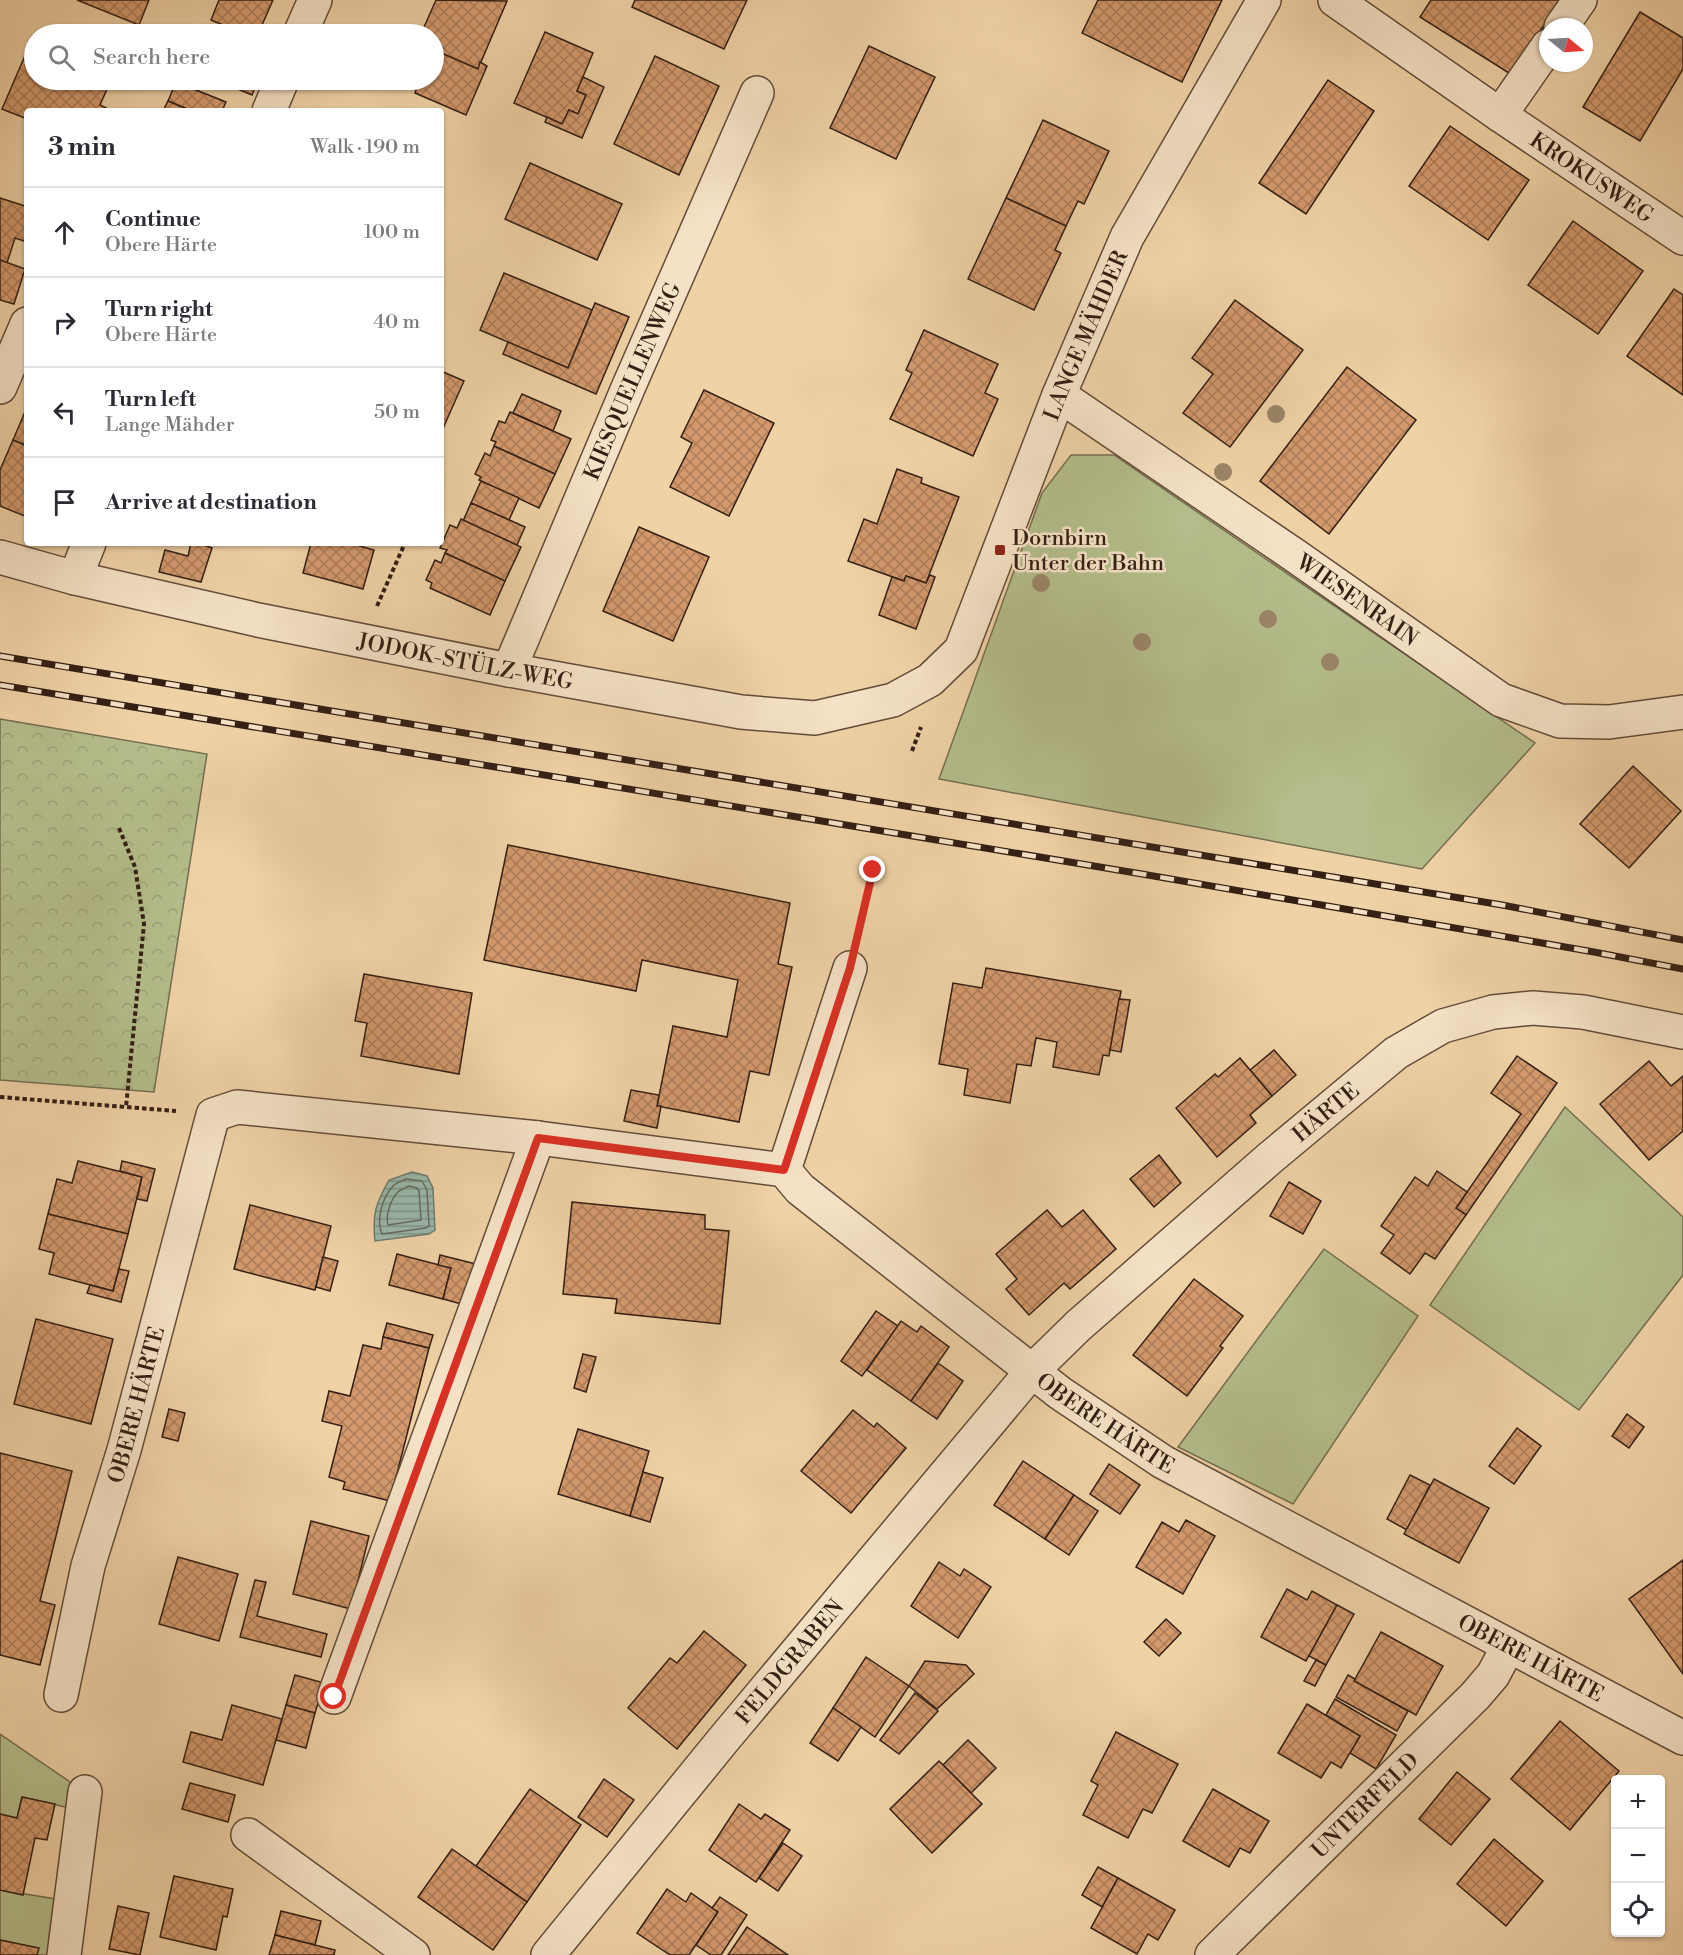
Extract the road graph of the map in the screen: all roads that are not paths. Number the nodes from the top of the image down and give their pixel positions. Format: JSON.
{"nodes":[{"id":1,"x":315,"y":0,"type":"edge"},
{"id":2,"x":1264,"y":0,"type":"edge"},
{"id":3,"x":1335,"y":0,"type":"edge"},
{"id":4,"x":1580,"y":0,"type":"edge"},
{"id":5,"x":1567,"y":18,"type":"edge"},
{"id":6,"x":304,"y":24,"type":"edge"},
{"id":7,"x":1539,"y":59,"type":"edge"},
{"id":8,"x":278,"y":90,"type":"edge"},
{"id":9,"x":757,"y":93,"type":"dead end"},
{"id":10,"x":270,"y":108,"type":"edge"},
{"id":11,"x":1500,"y":115,"type":"junction"},
{"id":12,"x":1683,"y":238,"type":"edge"},
{"id":13,"x":24,"y":331,"type":"edge"},
{"id":14,"x":0,"y":387,"type":"edge"},
{"id":15,"x":1059,"y":395,"type":"junction"},
{"id":16,"x":88,"y":546,"type":"edge"},
{"id":17,"x":0,"y":557,"type":"edge"},
{"id":18,"x":75,"y":578,"type":"junction"},
{"id":19,"x":509,"y":670,"type":"junction"},
{"id":20,"x":930,"y":680,"type":"joint"},
{"id":21,"x":1683,"y":712,"type":"edge"},
{"id":22,"x":850,"y":968,"type":"road end"},
{"id":23,"x":1683,"y":1032,"type":"edge"},
{"id":24,"x":538,"y":1138,"type":"junction"},
{"id":25,"x":784,"y":1170,"type":"junction"},
{"id":26,"x":1033,"y":1370,"type":"junction"},
{"id":27,"x":1508,"y":1647,"type":"junction"},
{"id":28,"x":61,"y":1695,"type":"dead end"},
{"id":29,"x":334,"y":1697,"type":"dead end"},
{"id":30,"x":1683,"y":1738,"type":"edge"},
{"id":31,"x":85,"y":1792,"type":"dead end"},
{"id":32,"x":248,"y":1835,"type":"dead end"},
{"id":33,"x":64,"y":1955,"type":"edge"},
{"id":34,"x":412,"y":1955,"type":"edge"},
{"id":35,"x":548,"y":1955,"type":"edge"},
{"id":36,"x":1212,"y":1955,"type":"edge"}],
"edges":[{"from":1,"to":6,"type":"street"},
{"from":2,"to":15,"type":"street","name":"LANGE MÄHDER"},
{"from":3,"to":11,"type":"street","name":"KROKUSWEG"},
{"from":4,"to":5,"type":"street"},
{"from":7,"to":11,"type":"street"},
{"from":8,"to":10,"type":"street"},
{"from":9,"to":19,"type":"street","name":"KIESQUELLENWEG"},
{"from":11,"to":12,"type":"street","name":"KROKUSWEG"},
{"from":13,"to":14,"type":"street"},
{"from":15,"to":20,"type":"street","name":"LANGE MÄHDER"},
{"from":15,"to":21,"type":"street","name":"WIESENRAIN"},
{"from":16,"to":18,"type":"street"},
{"from":17,"to":18,"type":"street","name":"JODOK-STÜLZ-WEG"},
{"from":18,"to":19,"type":"street","name":"JODOK-STÜLZ-WEG"},
{"from":19,"to":20,"type":"street","name":"JODOK-STÜLZ-WEG"},
{"from":22,"to":25,"type":"street"},
{"from":23,"to":26,"type":"street","name":"HÄRTE"},
{"from":24,"to":25,"type":"street"},
{"from":24,"to":28,"type":"street","name":"OBERE HÄRTE"},
{"from":24,"to":29,"type":"street"},
{"from":25,"to":26,"type":"street","name":"OBERE HÄRTE"},
{"from":26,"to":27,"type":"street","name":"OBERE HÄRTE"},
{"from":26,"to":35,"type":"street","name":"FELDGRABEN"},
{"from":27,"to":30,"type":"street","name":"OBERE HÄRTE"},
{"from":27,"to":36,"type":"street","name":"UNTERFELD"},
{"from":31,"to":33,"type":"street"},
{"from":32,"to":34,"type":"street"}]}
